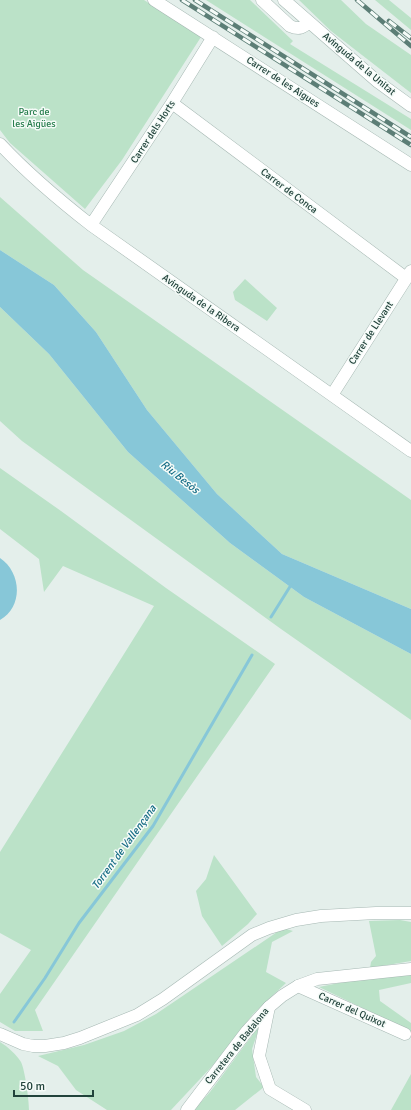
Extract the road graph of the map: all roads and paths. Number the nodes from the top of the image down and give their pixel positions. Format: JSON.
{"nodes":[{"id":1,"x":154,"y":0,"type":"edge"},
{"id":2,"x":262,"y":0,"type":"edge"},
{"id":3,"x":284,"y":0,"type":"edge"},
{"id":4,"x":309,"y":22,"type":"junction"},
{"id":5,"x":213,"y":37,"type":"junction"},
{"id":6,"x":172,"y":103,"type":"junction"},
{"id":7,"x":411,"y":106,"type":"edge"},
{"id":8,"x":0,"y":144,"type":"edge"},
{"id":9,"x":411,"y":165,"type":"edge"},
{"id":10,"x":91,"y":225,"type":"junction"},
{"id":11,"x":408,"y":274,"type":"edge"},
{"id":12,"x":332,"y":395,"type":"junction"},
{"id":13,"x":411,"y":451,"type":"edge"},
{"id":14,"x":411,"y":913,"type":"edge"},
{"id":15,"x":411,"y":969,"type":"edge"},
{"id":16,"x":298,"y":986,"type":"junction"},
{"id":17,"x":269,"y":1006,"type":"junction"},
{"id":18,"x":0,"y":1034,"type":"edge"},
{"id":19,"x":405,"y":1034,"type":"dead end"},
{"id":20,"x":186,"y":1110,"type":"edge"},
{"id":21,"x":305,"y":1110,"type":"edge"}],
"edges":[{"from":1,"to":5,"type":"street","name":"Carrer de les Aigues"},
{"from":2,"to":4,"type":"street"},
{"from":3,"to":4,"type":"street","name":"Avinguda de la Unitat"},
{"from":4,"to":7,"type":"street","name":"Avinguda de la Unitat"},
{"from":5,"to":6,"type":"street","name":"Carrer dels Horts"},
{"from":5,"to":9,"type":"street","name":"Carrer de les Aigues"},
{"from":6,"to":10,"type":"street","name":"Carrer dels Horts"},
{"from":6,"to":11,"type":"street","name":"Carrer de Conca"},
{"from":8,"to":10,"type":"street","name":"Avinguda de la Ribera"},
{"from":10,"to":12,"type":"street","name":"Avinguda de la Ribera"},
{"from":11,"to":12,"type":"street","name":"Carrer de Llevant"},
{"from":12,"to":13,"type":"street","name":"Avinguda de la Ribera"},
{"from":14,"to":18,"type":"street"},
{"from":15,"to":16,"type":"street","name":"Carretera de Badalona"},
{"from":16,"to":17,"type":"street","name":"Carretera de Badalona"},
{"from":16,"to":19,"type":"street","name":"Carrer del Quixot"},
{"from":17,"to":20,"type":"street","name":"Carretera de Badalona"},
{"from":17,"to":21,"type":"street"}]}
